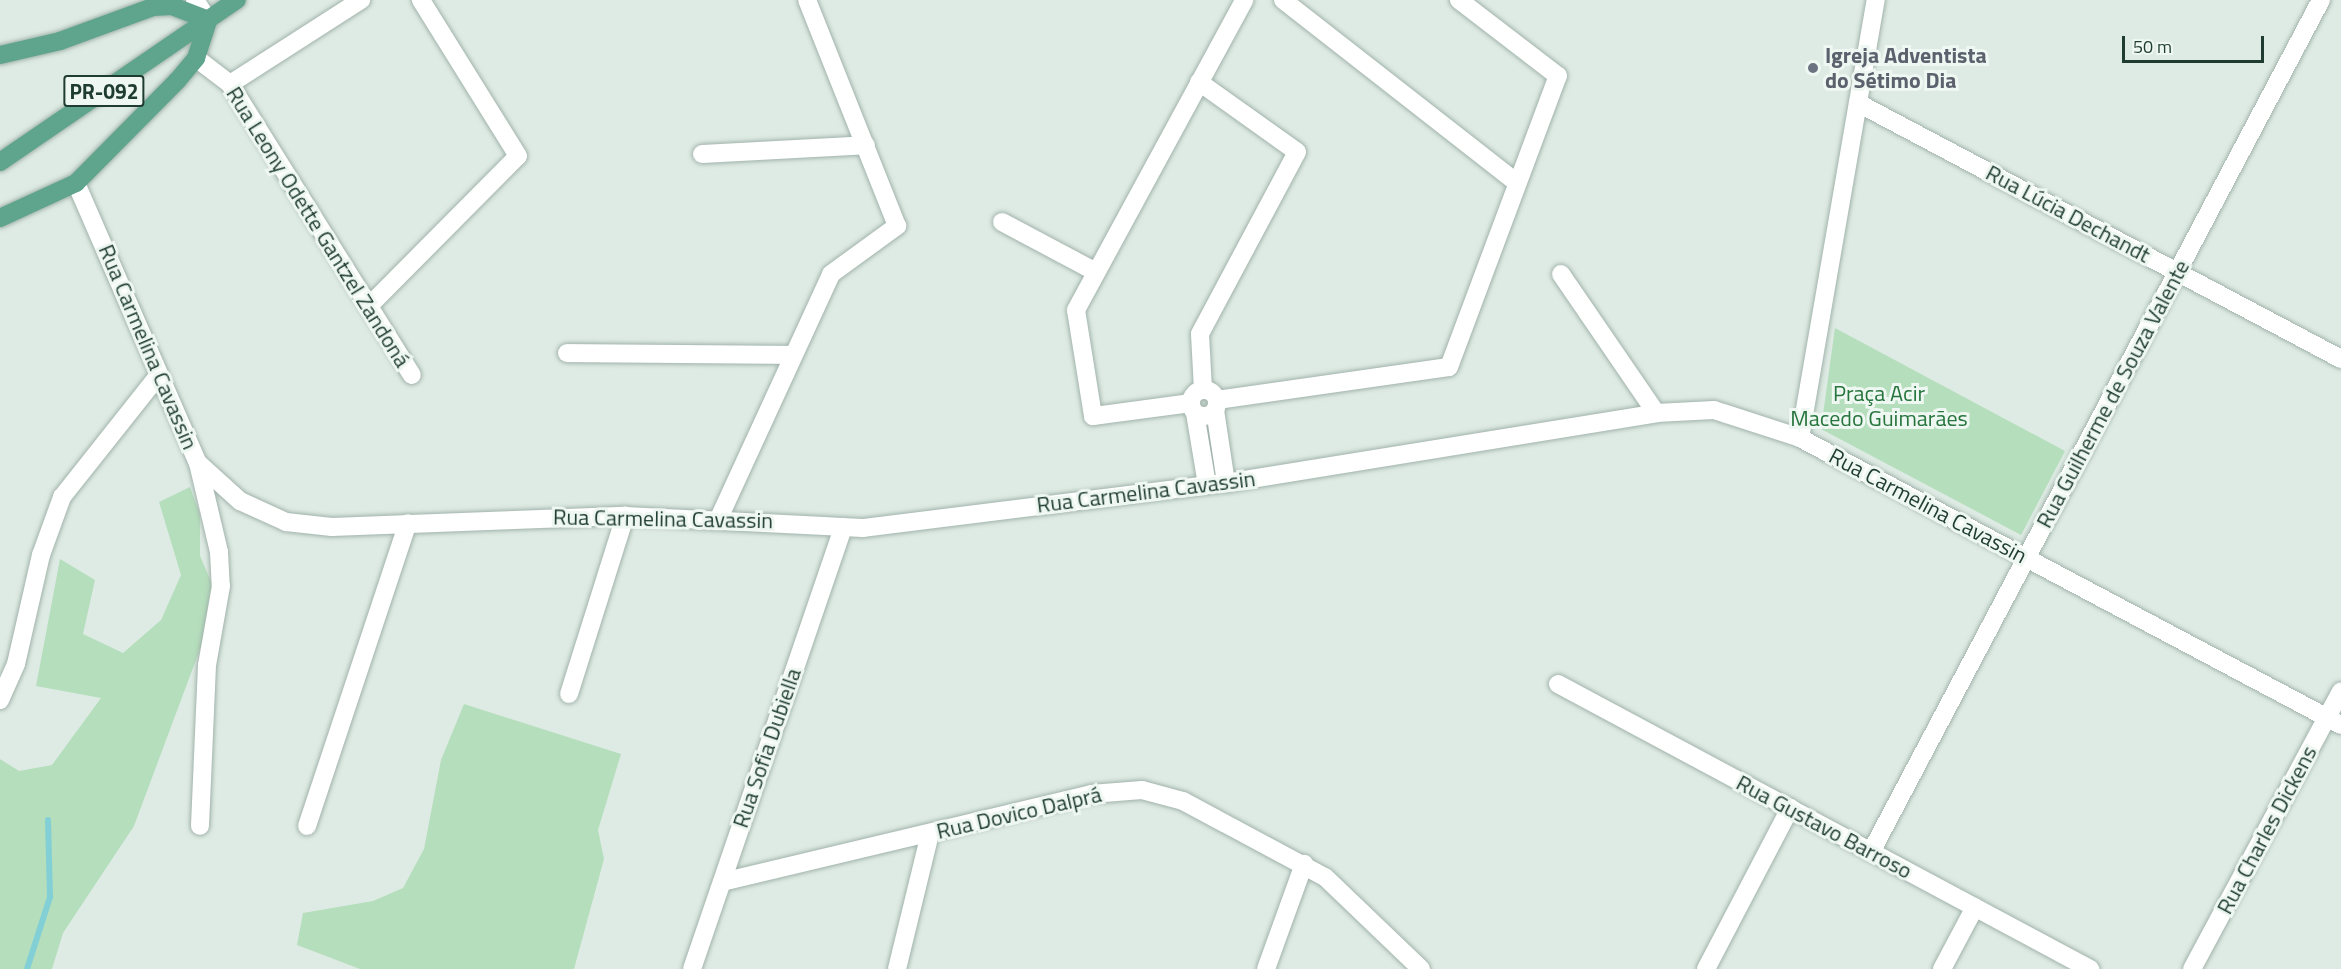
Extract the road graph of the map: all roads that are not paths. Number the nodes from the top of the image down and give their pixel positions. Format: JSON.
{"nodes":[{"id":1,"x":195,"y":0,"type":"edge"},
{"id":2,"x":237,"y":0,"type":"edge"},
{"id":3,"x":361,"y":0,"type":"edge"},
{"id":4,"x":421,"y":0,"type":"edge"},
{"id":5,"x":807,"y":0,"type":"edge"},
{"id":6,"x":1244,"y":0,"type":"edge"},
{"id":7,"x":1283,"y":0,"type":"edge"},
{"id":8,"x":1459,"y":0,"type":"edge"},
{"id":9,"x":1876,"y":0,"type":"edge"},
{"id":10,"x":2321,"y":0,"type":"edge"},
{"id":11,"x":208,"y":20,"type":"junction"},
{"id":12,"x":0,"y":55,"type":"edge"},
{"id":13,"x":196,"y":58,"type":"junction"},
{"id":14,"x":1199,"y":82,"type":"junction"},
{"id":15,"x":230,"y":84,"type":"junction"},
{"id":16,"x":1858,"y":103,"type":"junction"},
{"id":17,"x":866,"y":145,"type":"junction"},
{"id":18,"x":702,"y":154,"type":"dead end"},
{"id":19,"x":0,"y":162,"type":"edge"},
{"id":20,"x":76,"y":183,"type":"junction"},
{"id":21,"x":1517,"y":183,"type":"junction"},
{"id":22,"x":0,"y":218,"type":"edge"},
{"id":23,"x":1002,"y":222,"type":"dead end"},
{"id":24,"x":1096,"y":272,"type":"junction"},
{"id":25,"x":2178,"y":272,"type":"junction"},
{"id":26,"x":1561,"y":274,"type":"dead end"},
{"id":27,"x":369,"y":306,"type":"junction"},
{"id":28,"x":567,"y":353,"type":"dead end"},
{"id":29,"x":792,"y":355,"type":"junction"},
{"id":30,"x":2341,"y":358,"type":"edge"},
{"id":31,"x":412,"y":375,"type":"dead end"},
{"id":32,"x":158,"y":376,"type":"junction"},
{"id":33,"x":1204,"y":403,"type":"junction"},
{"id":34,"x":1656,"y":413,"type":"junction"},
{"id":35,"x":1800,"y":438,"type":"junction"},
{"id":36,"x":198,"y":463,"type":"junction"},
{"id":37,"x":1226,"y":483,"type":"junction"},
{"id":38,"x":1206,"y":485,"type":"junction"},
{"id":39,"x":625,"y":516,"type":"junction"},
{"id":40,"x":718,"y":518,"type":"junction"},
{"id":41,"x":408,"y":523,"type":"junction"},
{"id":42,"x":843,"y":527,"type":"junction"},
{"id":43,"x":2027,"y":558,"type":"junction"},
{"id":44,"x":1558,"y":684,"type":"dead end"},
{"id":45,"x":2341,"y":691,"type":"edge"},
{"id":46,"x":569,"y":693,"type":"dead end"},
{"id":47,"x":0,"y":700,"type":"edge"},
{"id":48,"x":2334,"y":721,"type":"edge"},
{"id":49,"x":1790,"y":808,"type":"junction"},
{"id":50,"x":200,"y":826,"type":"dead end"},
{"id":51,"x":307,"y":826,"type":"dead end"},
{"id":52,"x":930,"y":834,"type":"junction"},
{"id":53,"x":1871,"y":852,"type":"junction"},
{"id":54,"x":1304,"y":864,"type":"junction"},
{"id":55,"x":722,"y":882,"type":"junction"},
{"id":56,"x":1975,"y":907,"type":"junction"},
{"id":57,"x":692,"y":969,"type":"edge"},
{"id":58,"x":897,"y":969,"type":"edge"},
{"id":59,"x":1266,"y":969,"type":"edge"},
{"id":60,"x":1421,"y":969,"type":"edge"},
{"id":61,"x":1706,"y":969,"type":"edge"},
{"id":62,"x":1942,"y":969,"type":"edge"},
{"id":63,"x":2090,"y":969,"type":"edge"},
{"id":64,"x":2192,"y":969,"type":"edge"}],
"edges":[{"from":1,"to":11,"type":"street"},
{"from":2,"to":11,"type":"main road","number":"PR-092"},
{"from":3,"to":15,"type":"street"},
{"from":4,"to":27,"type":"street"},
{"from":5,"to":17,"type":"street"},
{"from":6,"to":14,"type":"street"},
{"from":7,"to":21,"type":"street"},
{"from":8,"to":21,"type":"street"},
{"from":9,"to":16,"type":"street"},
{"from":10,"to":25,"type":"street","name":"Rua Guilherme de Souza Valente"},
{"from":11,"to":12,"type":"main road"},
{"from":11,"to":13,"type":"main road"},
{"from":11,"to":19,"type":"main road","number":"PR-092"},
{"from":13,"to":15,"type":"street","name":"Rua Leony Odette Gantzel Zandoná"},
{"from":13,"to":20,"type":"main road"},
{"from":14,"to":24,"type":"street"},
{"from":14,"to":33,"type":"street"},
{"from":15,"to":27,"type":"street","name":"Rua Leony Odette Gantzel Zandoná"},
{"from":16,"to":25,"type":"street","name":"Rua Lúcia Dechandt"},
{"from":16,"to":35,"type":"street"},
{"from":17,"to":18,"type":"street"},
{"from":17,"to":29,"type":"street"},
{"from":20,"to":22,"type":"main road"},
{"from":20,"to":32,"type":"street","name":"Rua Carmelina Cavassin"},
{"from":21,"to":33,"type":"street"},
{"from":23,"to":24,"type":"street"},
{"from":24,"to":33,"type":"street"},
{"from":25,"to":30,"type":"street","name":"Rua Lúcia Dechandt"},
{"from":25,"to":43,"type":"street","name":"Rua Guilherme de Souza Valente"},
{"from":26,"to":34,"type":"street"},
{"from":27,"to":31,"type":"street","name":"Rua Leony Odette Gantzel Zandoná"},
{"from":28,"to":29,"type":"street"},
{"from":29,"to":40,"type":"street"},
{"from":32,"to":36,"type":"street","name":"Rua Carmelina Cavassin"},
{"from":32,"to":47,"type":"street"},
{"from":33,"to":37,"type":"street"},
{"from":33,"to":38,"type":"street"},
{"from":34,"to":35,"type":"street","name":"Rua Carmelina Cavassin"},
{"from":34,"to":37,"type":"street","name":"Rua Carmelina Cavassin"},
{"from":35,"to":43,"type":"street","name":"Rua Carmelina Cavassin"},
{"from":36,"to":41,"type":"street","name":"Rua Carmelina Cavassin"},
{"from":36,"to":50,"type":"street"},
{"from":37,"to":38,"type":"street","name":"Rua Carmelina Cavassin"},
{"from":38,"to":42,"type":"street","name":"Rua Carmelina Cavassin"},
{"from":39,"to":40,"type":"street","name":"Rua Carmelina Cavassin"},
{"from":39,"to":41,"type":"street","name":"Rua Carmelina Cavassin"},
{"from":39,"to":46,"type":"street"},
{"from":40,"to":42,"type":"street","name":"Rua Carmelina Cavassin"},
{"from":41,"to":51,"type":"street"},
{"from":42,"to":55,"type":"street","name":"Rua Sofia Dubiella"},
{"from":43,"to":48,"type":"street","name":"Rua Carmelina Cavassin"},
{"from":43,"to":53,"type":"street","name":"Rua Guilherme de Souza Valente"},
{"from":44,"to":49,"type":"street","name":"Rua Gustavo Barroso"},
{"from":45,"to":48,"type":"street","name":"Rua Charles Dickens"},
{"from":48,"to":64,"type":"street","name":"Rua Charles Dickens"},
{"from":49,"to":53,"type":"street","name":"Rua Gustavo Barroso"},
{"from":49,"to":61,"type":"street"},
{"from":52,"to":54,"type":"street","name":"Rua Dovico Dalprá"},
{"from":52,"to":55,"type":"street","name":"Rua Dovico Dalprá"},
{"from":52,"to":58,"type":"street"},
{"from":53,"to":56,"type":"street","name":"Rua Gustavo Barroso"},
{"from":54,"to":59,"type":"street"},
{"from":54,"to":60,"type":"street","name":"Rua Dovico Dalprá"},
{"from":55,"to":57,"type":"street","name":"Rua Sofia Dubiella"},
{"from":56,"to":62,"type":"street"},
{"from":56,"to":63,"type":"street","name":"Rua Gustavo Barroso"}]}
